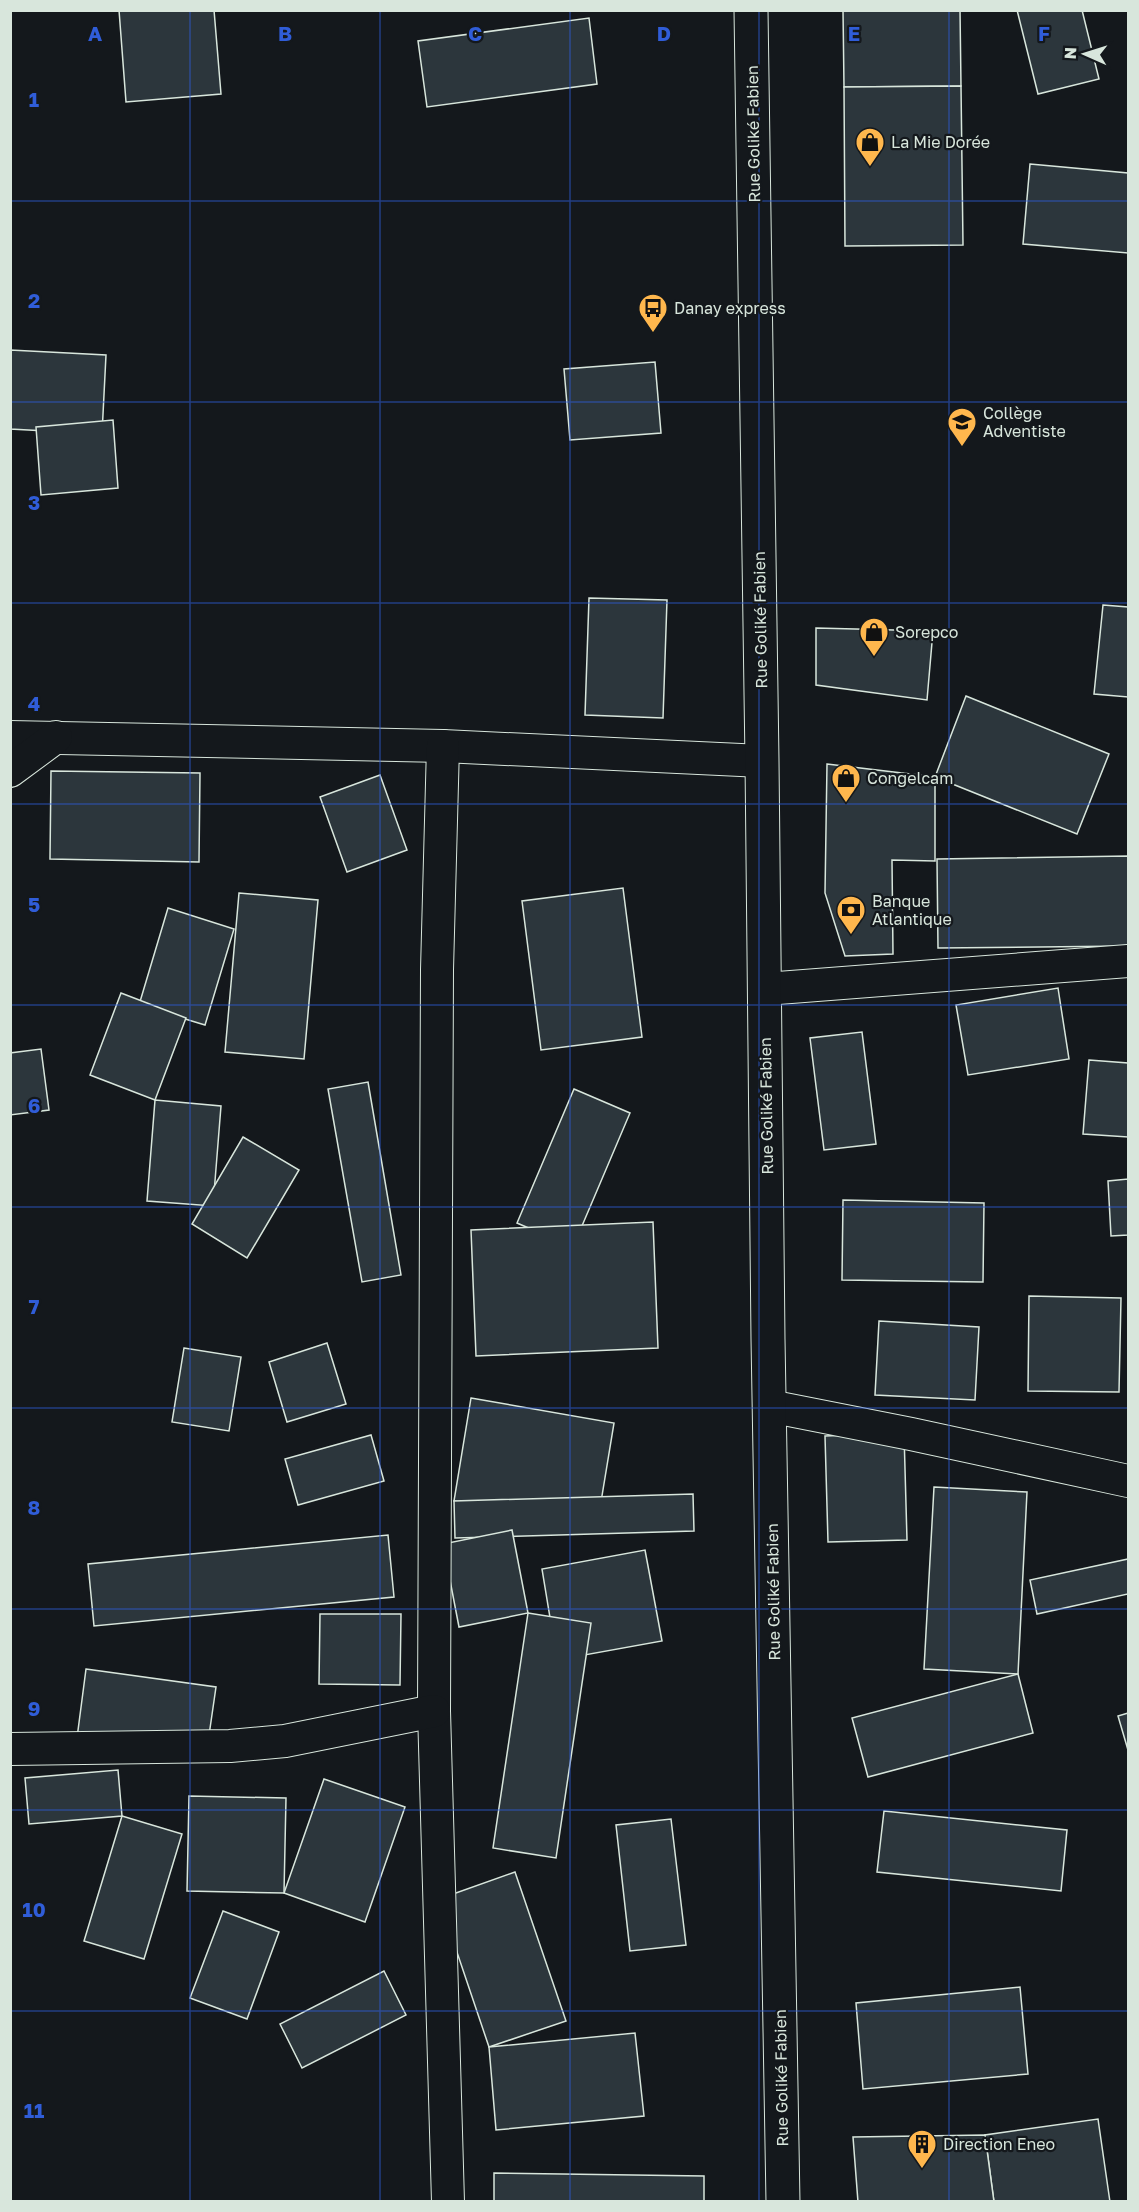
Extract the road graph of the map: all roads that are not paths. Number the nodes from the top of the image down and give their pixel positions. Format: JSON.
{"nodes":[{"id":1,"x":752,"y":10,"type":"edge"},
{"id":2,"x":10,"y":737,"type":"edge"},
{"id":3,"x":56,"y":737,"type":"junction"},
{"id":4,"x":443,"y":746,"type":"junction"},
{"id":5,"x":762,"y":761,"type":"junction"},
{"id":6,"x":10,"y":771,"type":"edge"},
{"id":7,"x":1128,"y":961,"type":"edge"},
{"id":8,"x":765,"y":989,"type":"junction"},
{"id":9,"x":769,"y":1406,"type":"junction"},
{"id":10,"x":1128,"y":1481,"type":"edge"},
{"id":11,"x":434,"y":1712,"type":"junction"},
{"id":12,"x":10,"y":1749,"type":"edge"},
{"id":13,"x":448,"y":2202,"type":"edge"},
{"id":14,"x":783,"y":2202,"type":"edge"}],
"edges":[{"from":1,"to":5,"type":"highway","name":"Rue Goliké Fabien"},
{"from":2,"to":3,"type":"street"},
{"from":3,"to":4,"type":"street"},
{"from":3,"to":6,"type":"street"},
{"from":4,"to":5,"type":"street"},
{"from":4,"to":11,"type":"street"},
{"from":5,"to":8,"type":"highway","name":"Rue Goliké Fabien"},
{"from":7,"to":8,"type":"street"},
{"from":8,"to":9,"type":"highway","name":"Rue Goliké Fabien"},
{"from":9,"to":10,"type":"street"},
{"from":9,"to":14,"type":"highway","name":"Rue Goliké Fabien"},
{"from":11,"to":12,"type":"street"},
{"from":11,"to":13,"type":"street"}]}
